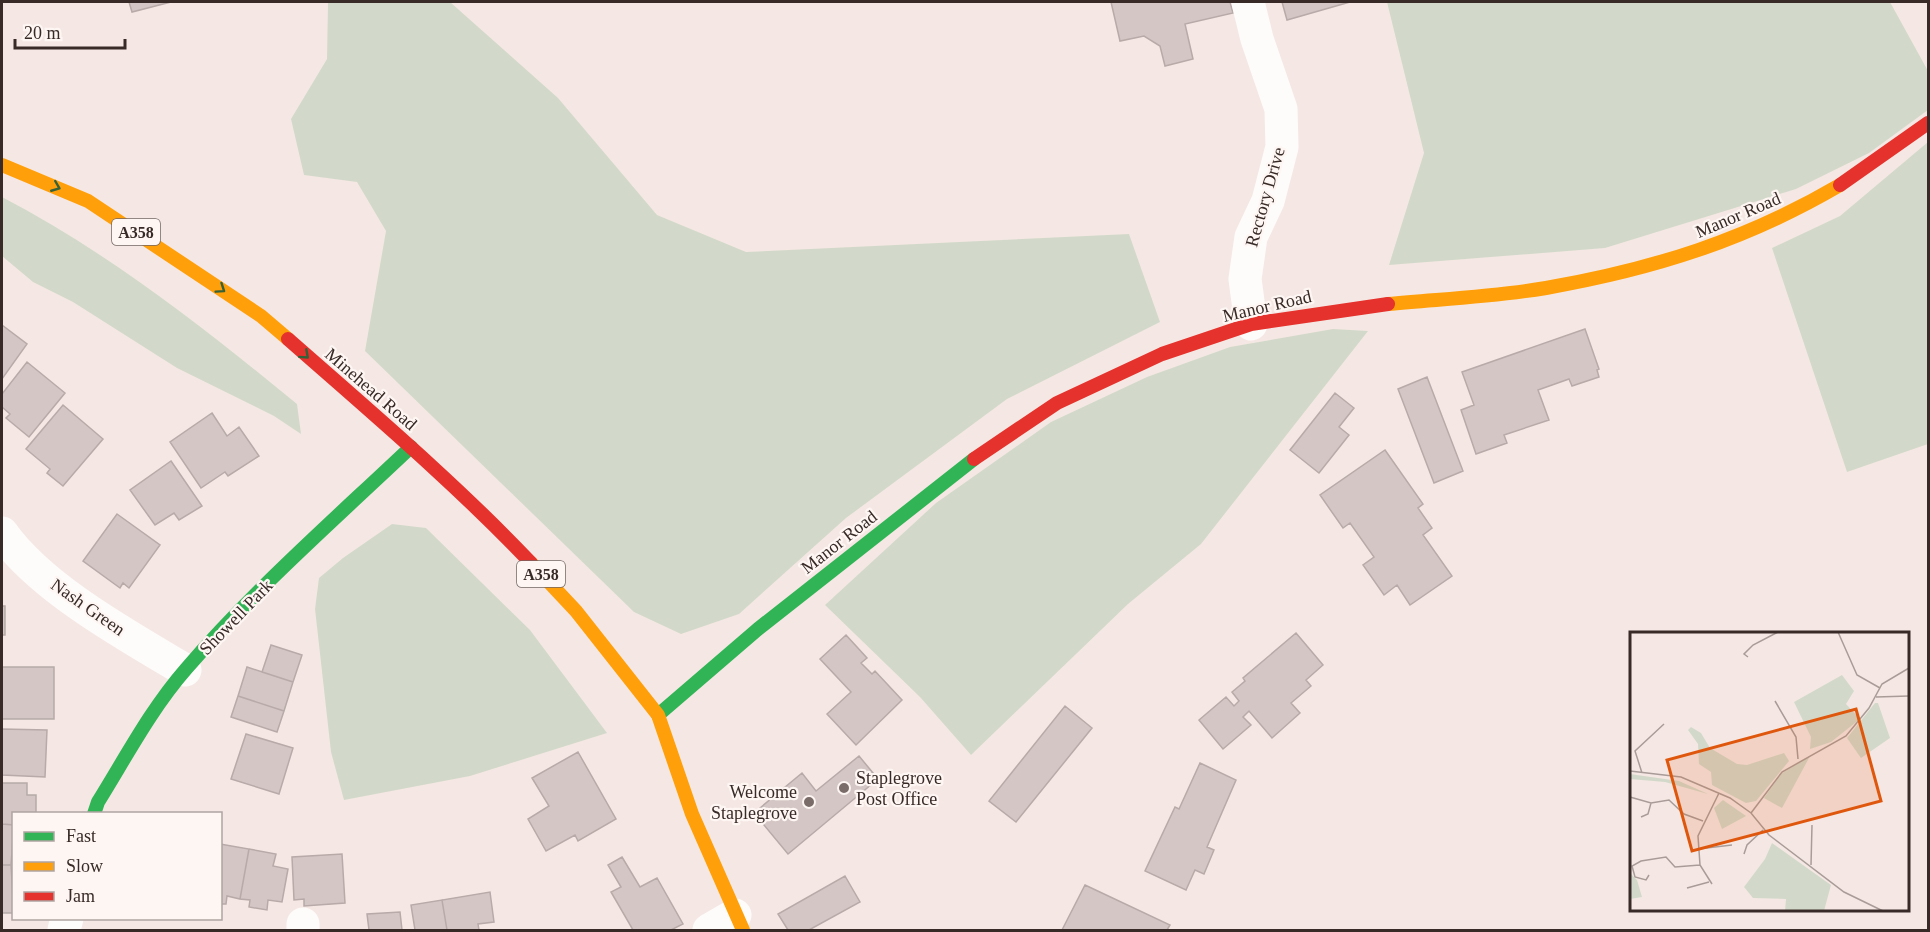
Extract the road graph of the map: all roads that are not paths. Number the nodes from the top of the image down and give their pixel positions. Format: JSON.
{"nodes":[{"id":1,"x":1248,"y":2,"type":"edge"},
{"id":2,"x":1929,"y":123,"type":"edge"},
{"id":3,"x":2,"y":165,"type":"edge"},
{"id":4,"x":1251,"y":324,"type":"junction"},
{"id":5,"x":411,"y":447,"type":"junction"},
{"id":6,"x":2,"y":533,"type":"edge"},
{"id":7,"x":184,"y":670,"type":"junction"},
{"id":8,"x":658,"y":714,"type":"junction"},
{"id":9,"x":94,"y":812,"type":"edge"},
{"id":10,"x":729,"y":925,"type":"edge"}],
"edges":[{"from":1,"to":4,"type":"street","name":"Rectory Drive"},
{"from":2,"to":4,"type":"street","name":"Manor Road"},
{"from":3,"to":5,"type":"street","name":"Minehead Road","number":"A358","one_way":true},
{"from":4,"to":8,"type":"street","name":"Manor Road"},
{"from":5,"to":7,"type":"street","name":"Showell Park"},
{"from":5,"to":8,"type":"street","name":"Minehead Road","number":"A358"},
{"from":6,"to":7,"type":"street","name":"Nash Green"},
{"from":7,"to":9,"type":"street","name":"Showell Park"},
{"from":8,"to":10,"type":"street","number":"A358"}]}
